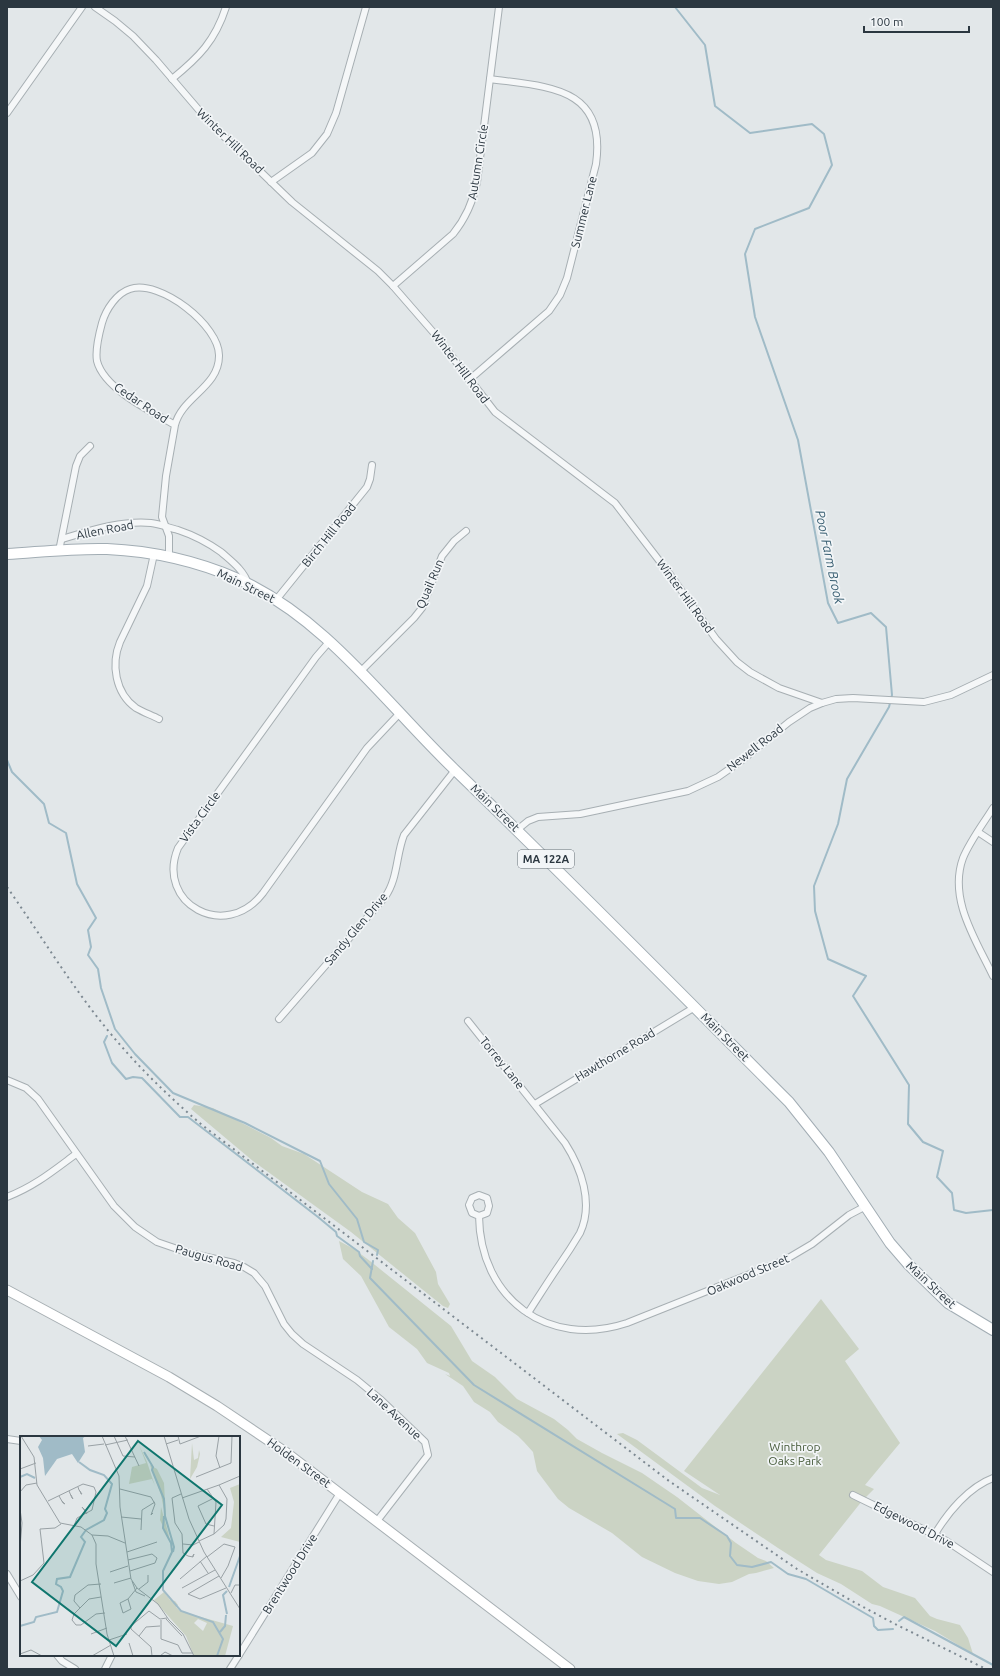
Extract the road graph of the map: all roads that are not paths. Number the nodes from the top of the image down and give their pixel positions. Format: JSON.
{"nodes":[{"id":1,"x":82,"y":7,"type":"edge"},
{"id":2,"x":95,"y":7,"type":"edge"},
{"id":3,"x":226,"y":7,"type":"edge"},
{"id":4,"x":366,"y":7,"type":"edge"},
{"id":5,"x":499,"y":7,"type":"edge"},
{"id":6,"x":172,"y":79,"type":"junction"},
{"id":7,"x":490,"y":79,"type":"junction"},
{"id":8,"x":7,"y":113,"type":"edge"},
{"id":9,"x":272,"y":182,"type":"junction"},
{"id":10,"x":393,"y":286,"type":"junction"},
{"id":11,"x":469,"y":380,"type":"junction"},
{"id":12,"x":175,"y":425,"type":"junction"},
{"id":13,"x":90,"y":446,"type":"dead end"},
{"id":14,"x":372,"y":465,"type":"dead end"},
{"id":15,"x":165,"y":527,"type":"junction"},
{"id":16,"x":466,"y":531,"type":"dead end"},
{"id":17,"x":62,"y":539,"type":"junction"},
{"id":18,"x":59,"y":551,"type":"junction"},
{"id":19,"x":7,"y":554,"type":"edge"},
{"id":20,"x":154,"y":554,"type":"junction"},
{"id":21,"x":169,"y":556,"type":"junction"},
{"id":22,"x":248,"y":584,"type":"junction"},
{"id":23,"x":276,"y":600,"type":"junction"},
{"id":24,"x":329,"y":642,"type":"junction"},
{"id":25,"x":360,"y":672,"type":"junction"},
{"id":26,"x":993,"y":675,"type":"edge"},
{"id":27,"x":822,"y":703,"type":"junction"},
{"id":28,"x":399,"y":714,"type":"junction"},
{"id":29,"x":159,"y":719,"type":"dead end"},
{"id":30,"x":455,"y":770,"type":"junction"},
{"id":31,"x":993,"y":808,"type":"edge"},
{"id":32,"x":517,"y":830,"type":"junction"},
{"id":33,"x":978,"y":832,"type":"junction"},
{"id":34,"x":993,"y":842,"type":"edge"},
{"id":35,"x":993,"y":976,"type":"edge"},
{"id":36,"x":695,"y":1007,"type":"junction"},
{"id":37,"x":279,"y":1019,"type":"dead end"},
{"id":38,"x":468,"y":1021,"type":"dead end"},
{"id":39,"x":7,"y":1080,"type":"edge"},
{"id":40,"x":535,"y":1104,"type":"junction"},
{"id":41,"x":76,"y":1154,"type":"junction"},
{"id":42,"x":7,"y":1197,"type":"edge"},
{"id":43,"x":866,"y":1206,"type":"junction"},
{"id":44,"x":479,"y":1216,"type":"dead end"},
{"id":45,"x":7,"y":1290,"type":"edge"},
{"id":46,"x":528,"y":1313,"type":"junction"},
{"id":47,"x":993,"y":1330,"type":"edge"},
{"id":48,"x":323,"y":1357,"type":"joint"},
{"id":49,"x":7,"y":1439,"type":"edge"},
{"id":50,"x":20,"y":1441,"type":"edge"},
{"id":51,"x":993,"y":1478,"type":"edge"},
{"id":52,"x":340,"y":1493,"type":"junction"},
{"id":53,"x":853,"y":1495,"type":"dead end"},
{"id":54,"x":377,"y":1521,"type":"junction"},
{"id":55,"x":935,"y":1534,"type":"junction"},
{"id":56,"x":993,"y":1572,"type":"edge"},
{"id":57,"x":7,"y":1574,"type":"edge"},
{"id":58,"x":20,"y":1595,"type":"edge"},
{"id":59,"x":240,"y":1653,"type":"edge"},
{"id":60,"x":58,"y":1656,"type":"edge"},
{"id":61,"x":112,"y":1656,"type":"edge"},
{"id":62,"x":238,"y":1656,"type":"edge"},
{"id":63,"x":75,"y":1669,"type":"edge"},
{"id":64,"x":105,"y":1669,"type":"edge"},
{"id":65,"x":230,"y":1669,"type":"edge"},
{"id":66,"x":570,"y":1669,"type":"edge"}],
"edges":[{"from":1,"to":8,"type":"street"},
{"from":2,"to":6,"type":"street","name":"Winter Hill Road"},
{"from":3,"to":6,"type":"street"},
{"from":4,"to":9,"type":"street"},
{"from":5,"to":7,"type":"street","name":"Autumn Circle"},
{"from":6,"to":9,"type":"street","name":"Winter Hill Road"},
{"from":7,"to":10,"type":"street","name":"Autumn Circle"},
{"from":7,"to":11,"type":"street","name":"Summer Lane"},
{"from":9,"to":10,"type":"street","name":"Winter Hill Road"},
{"from":10,"to":11,"type":"street","name":"Winter Hill Road"},
{"from":11,"to":27,"type":"street","name":"Winter Hill Road"},
{"from":12,"to":12,"type":"street","name":"Cedar Road"},
{"from":12,"to":15,"type":"street","name":"Cedar Road"},
{"from":13,"to":17,"type":"street"},
{"from":14,"to":23,"type":"street","name":"Birch Hill Road"},
{"from":15,"to":17,"type":"street","name":"Allen Road"},
{"from":15,"to":21,"type":"street","name":"Cedar Road"},
{"from":15,"to":22,"type":"street","name":"Allen Road"},
{"from":16,"to":25,"type":"street","name":"Quail Run"},
{"from":17,"to":18,"type":"street"},
{"from":18,"to":19,"type":"main road","name":"Main Street","number":"MA 122A"},
{"from":18,"to":20,"type":"main road","name":"Main Street","number":"MA 122A"},
{"from":20,"to":21,"type":"main road","name":"Main Street","number":"MA 122A"},
{"from":20,"to":29,"type":"street"},
{"from":21,"to":22,"type":"main road","name":"Main Street","number":"MA 122A"},
{"from":22,"to":23,"type":"main road","name":"Main Street","number":"MA 122A"},
{"from":23,"to":24,"type":"main road","name":"Main Street","number":"MA 122A"},
{"from":24,"to":25,"type":"main road","name":"Main Street","number":"MA 122A"},
{"from":24,"to":28,"type":"street","name":"Vista Circle"},
{"from":25,"to":28,"type":"main road","name":"Main Street","number":"MA 122A"},
{"from":26,"to":27,"type":"street","name":"Newell Road"},
{"from":27,"to":32,"type":"street","name":"Newell Road"},
{"from":28,"to":30,"type":"main road","name":"Main Street","number":"MA 122A"},
{"from":30,"to":32,"type":"main road","name":"Main Street","number":"MA 122A"},
{"from":30,"to":37,"type":"street","name":"Sandy Glen Drive"},
{"from":31,"to":33,"type":"street"},
{"from":32,"to":36,"type":"main road","name":"Main Street","number":"MA 122A"},
{"from":33,"to":34,"type":"street"},
{"from":33,"to":35,"type":"street"},
{"from":36,"to":40,"type":"street","name":"Hawthorne Road"},
{"from":36,"to":43,"type":"main road","name":"Main Street","number":"MA 122A"},
{"from":38,"to":40,"type":"street","name":"Torrey Lane"},
{"from":39,"to":41,"type":"street","name":"Paugus Road"},
{"from":40,"to":46,"type":"street","name":"Torrey Lane"},
{"from":41,"to":42,"type":"street"},
{"from":41,"to":48,"type":"street","name":"Paugus Road"},
{"from":43,"to":46,"type":"street","name":"Oakwood Street"},
{"from":43,"to":47,"type":"main road","name":"Main Street","number":"MA 122A"},
{"from":44,"to":46,"type":"street","name":"Oakwood Street"},
{"from":45,"to":52,"type":"main road","name":"Holden Street"},
{"from":48,"to":54,"type":"street","name":"Lane Avenue"},
{"from":49,"to":50,"type":"street"},
{"from":51,"to":55,"type":"street"},
{"from":52,"to":54,"type":"main road","name":"Holden Street"},
{"from":52,"to":59,"type":"street","name":"Brentwood Drive"},
{"from":53,"to":55,"type":"street","name":"Edgewood Drive"},
{"from":54,"to":66,"type":"main road","name":"Holden Street"},
{"from":55,"to":56,"type":"street","name":"Edgewood Drive"},
{"from":57,"to":58,"type":"street"},
{"from":60,"to":63,"type":"street"},
{"from":61,"to":64,"type":"street"},
{"from":62,"to":65,"type":"street","name":"Brentwood Drive"}]}
